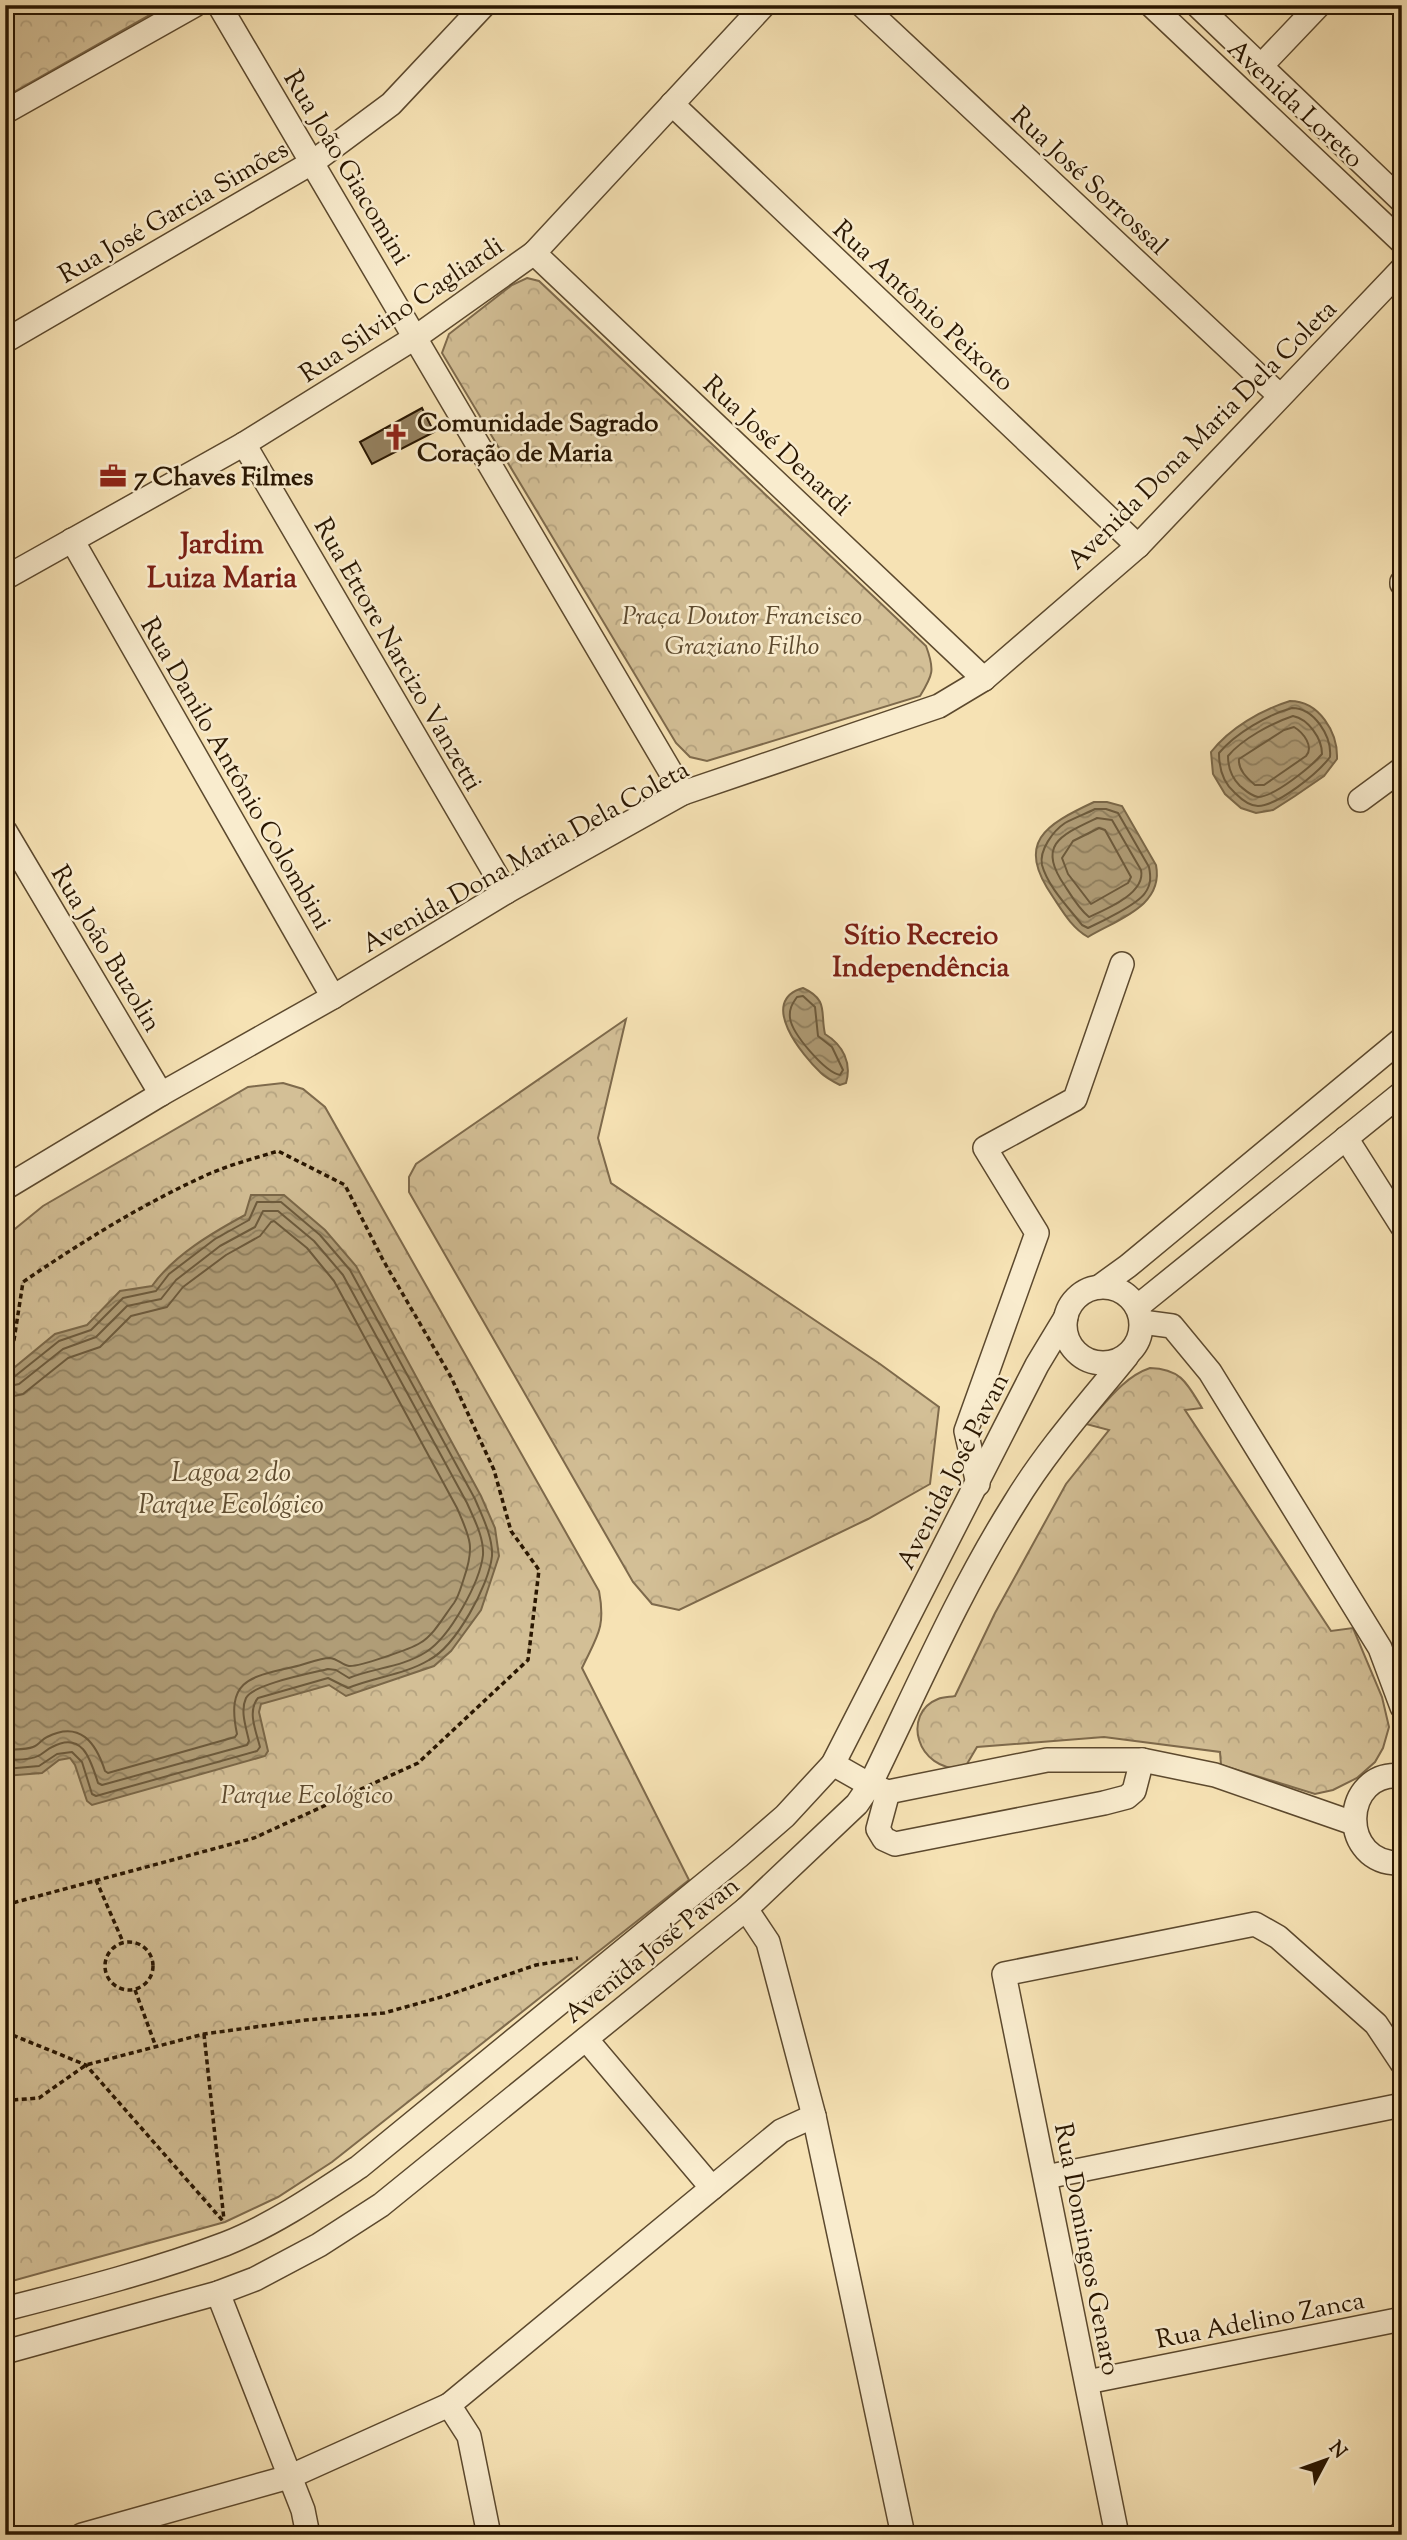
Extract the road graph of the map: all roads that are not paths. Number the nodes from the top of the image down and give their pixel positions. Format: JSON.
{"nodes":[{"id":1,"x":195,"y":5,"type":"edge"},
{"id":2,"x":219,"y":5,"type":"edge"},
{"id":3,"x":484,"y":5,"type":"edge"},
{"id":4,"x":764,"y":5,"type":"edge"},
{"id":5,"x":862,"y":5,"type":"edge"},
{"id":6,"x":1151,"y":5,"type":"edge"},
{"id":7,"x":1197,"y":5,"type":"edge"},
{"id":8,"x":1319,"y":5,"type":"edge"},
{"id":9,"x":1260,"y":67,"type":"junction"},
{"id":10,"x":673,"y":104,"type":"junction"},
{"id":11,"x":5,"y":112,"type":"edge"},
{"id":12,"x":313,"y":162,"type":"junction"},
{"id":13,"x":1402,"y":174,"type":"edge"},
{"id":14,"x":1377,"y":178,"type":"junction"},
{"id":15,"x":1402,"y":201,"type":"edge"},
{"id":16,"x":1402,"y":242,"type":"edge"},
{"id":17,"x":534,"y":253,"type":"junction"},
{"id":18,"x":1402,"y":269,"type":"edge"},
{"id":19,"x":416,"y":337,"type":"junction"},
{"id":20,"x":5,"y":341,"type":"edge"},
{"id":21,"x":1280,"y":396,"type":"junction"},
{"id":22,"x":244,"y":444,"type":"junction"},
{"id":23,"x":72,"y":540,"type":"junction"},
{"id":24,"x":1138,"y":546,"type":"junction"},
{"id":25,"x":5,"y":578,"type":"edge"},
{"id":26,"x":984,"y":679,"type":"junction"},
{"id":27,"x":1402,"y":769,"type":"edge"},
{"id":28,"x":683,"y":793,"type":"junction"},
{"id":29,"x":1360,"y":800,"type":"dead end"},
{"id":30,"x":5,"y":831,"type":"edge"},
{"id":31,"x":506,"y":892,"type":"junction"},
{"id":32,"x":1122,"y":964,"type":"dead end"},
{"id":33,"x":333,"y":997,"type":"junction"},
{"id":34,"x":1402,"y":1038,"type":"edge"},
{"id":35,"x":1402,"y":1093,"type":"edge"},
{"id":36,"x":161,"y":1094,"type":"junction"},
{"id":37,"x":1346,"y":1138,"type":"junction"},
{"id":38,"x":5,"y":1188,"type":"edge"},
{"id":39,"x":1402,"y":1226,"type":"edge"},
{"id":40,"x":1099,"y":1287,"type":"junction"},
{"id":41,"x":1139,"y":1314,"type":"junction"},
{"id":42,"x":1066,"y":1317,"type":"junction"},
{"id":43,"x":1127,"y":1356,"type":"junction"},
{"id":44,"x":978,"y":1484,"type":"junction"},
{"id":45,"x":1402,"y":1707,"type":"edge"},
{"id":46,"x":1142,"y":1760,"type":"junction"},
{"id":47,"x":833,"y":1764,"type":"junction"},
{"id":48,"x":1402,"y":1776,"type":"edge"},
{"id":49,"x":879,"y":1788,"type":"junction"},
{"id":50,"x":1353,"y":1823,"type":"junction"},
{"id":51,"x":1399,"y":1866,"type":"edge"},
{"id":52,"x":746,"y":1909,"type":"junction"},
{"id":53,"x":586,"y":2039,"type":"junction"},
{"id":54,"x":1402,"y":2063,"type":"edge"},
{"id":55,"x":1402,"y":2105,"type":"edge"},
{"id":56,"x":814,"y":2116,"type":"junction"},
{"id":57,"x":1046,"y":2177,"type":"junction"},
{"id":58,"x":712,"y":2188,"type":"junction"},
{"id":59,"x":218,"y":2293,"type":"junction"},
{"id":60,"x":5,"y":2309,"type":"edge"},
{"id":61,"x":1402,"y":2319,"type":"edge"},
{"id":62,"x":5,"y":2352,"type":"edge"},
{"id":63,"x":1087,"y":2382,"type":"junction"},
{"id":64,"x":449,"y":2405,"type":"junction"},
{"id":65,"x":289,"y":2477,"type":"junction"},
{"id":66,"x":122,"y":2529,"type":"edge"},
{"id":67,"x":82,"y":2535,"type":"edge"},
{"id":68,"x":308,"y":2535,"type":"edge"},
{"id":69,"x":489,"y":2535,"type":"edge"},
{"id":70,"x":903,"y":2535,"type":"edge"},
{"id":71,"x":1117,"y":2535,"type":"edge"}],
"edges":[{"from":1,"to":11,"type":"street"},
{"from":2,"to":12,"type":"street","name":"Rua João Giacomini"},
{"from":3,"to":12,"type":"street","name":"Rua José Garcia Simões"},
{"from":4,"to":10,"type":"street","name":"Rua Silvino Cagliardi"},
{"from":5,"to":21,"type":"street","name":"Rua José Sorrossal"},
{"from":6,"to":16,"type":"street","name":"Avenida Loreto"},
{"from":7,"to":9,"type":"street","name":"Avenida Loreto"},
{"from":8,"to":9,"type":"street"},
{"from":9,"to":14,"type":"street","name":"Avenida Loreto"},
{"from":10,"to":17,"type":"street","name":"Rua Silvino Cagliardi"},
{"from":10,"to":24,"type":"street","name":"Rua Antônio Peixoto"},
{"from":12,"to":19,"type":"street","name":"Rua João Giacomini"},
{"from":12,"to":20,"type":"street","name":"Rua José Garcia Simões"},
{"from":13,"to":14,"type":"street"},
{"from":14,"to":15,"type":"street","name":"Avenida Loreto"},
{"from":17,"to":19,"type":"street","name":"Rua Silvino Cagliardi"},
{"from":17,"to":26,"type":"street","name":"Rua José Denardi"},
{"from":18,"to":21,"type":"street","name":"Avenida Dona Maria Dela Coleta"},
{"from":19,"to":22,"type":"street","name":"Rua Silvino Cagliardi"},
{"from":19,"to":28,"type":"street","name":"Rua João Giacomini"},
{"from":21,"to":24,"type":"street","name":"Avenida Dona Maria Dela Coleta"},
{"from":22,"to":23,"type":"street","name":"Rua Silvino Cagliardi"},
{"from":22,"to":31,"type":"street","name":"Rua Ettore Narcizo Vanzetti"},
{"from":23,"to":25,"type":"street","name":"Rua Silvino Cagliardi"},
{"from":23,"to":33,"type":"street","name":"Rua Danilo Antônio Colombini"},
{"from":24,"to":26,"type":"street","name":"Avenida Dona Maria Dela Coleta"},
{"from":26,"to":28,"type":"street","name":"Avenida Dona Maria Dela Coleta"},
{"from":27,"to":29,"type":"street"},
{"from":28,"to":31,"type":"street","name":"Avenida Dona Maria Dela Coleta"},
{"from":30,"to":36,"type":"street","name":"Rua João Buzolin"},
{"from":31,"to":33,"type":"street","name":"Avenida Dona Maria Dela Coleta"},
{"from":32,"to":44,"type":"street"},
{"from":33,"to":36,"type":"street","name":"Avenida Dona Maria Dela Coleta"},
{"from":34,"to":40,"type":"street"},
{"from":35,"to":37,"type":"street"},
{"from":36,"to":38,"type":"street","name":"Avenida Dona Maria Dela Coleta"},
{"from":37,"to":39,"type":"street"},
{"from":37,"to":41,"type":"street"},
{"from":40,"to":41,"type":"street"},
{"from":40,"to":42,"type":"street"},
{"from":41,"to":43,"type":"street"},
{"from":41,"to":45,"type":"street"},
{"from":42,"to":43,"type":"street"},
{"from":42,"to":44,"type":"street","name":"Avenida José Pavan"},
{"from":43,"to":49,"type":"street","name":"Avenida José Pavan"},
{"from":44,"to":47,"type":"street","name":"Avenida José Pavan"},
{"from":46,"to":49,"type":"street"},
{"from":46,"to":49,"type":"street"},
{"from":46,"to":50,"type":"street"},
{"from":47,"to":49,"type":"street"},
{"from":47,"to":60,"type":"street","name":"Avenida José Pavan"},
{"from":48,"to":50,"type":"street"},
{"from":49,"to":52,"type":"street","name":"Avenida José Pavan"},
{"from":50,"to":51,"type":"street"},
{"from":52,"to":53,"type":"street","name":"Avenida José Pavan"},
{"from":52,"to":56,"type":"street"},
{"from":53,"to":58,"type":"street"},
{"from":53,"to":59,"type":"street","name":"Avenida José Pavan"},
{"from":54,"to":57,"type":"street","name":"Rua Domingos Genaro"},
{"from":55,"to":57,"type":"street"},
{"from":56,"to":58,"type":"street"},
{"from":56,"to":70,"type":"street"},
{"from":57,"to":63,"type":"street","name":"Rua Domingos Genaro"},
{"from":58,"to":64,"type":"street"},
{"from":59,"to":62,"type":"street","name":"Avenida José Pavan"},
{"from":59,"to":65,"type":"street"},
{"from":61,"to":63,"type":"street","name":"Rua Adelino Zanca"},
{"from":63,"to":71,"type":"street","name":"Rua Domingos Genaro"},
{"from":64,"to":65,"type":"street"},
{"from":64,"to":69,"type":"street"},
{"from":65,"to":66,"type":"street"},
{"from":65,"to":68,"type":"street"},
{"from":66,"to":67,"type":"street"}]}
